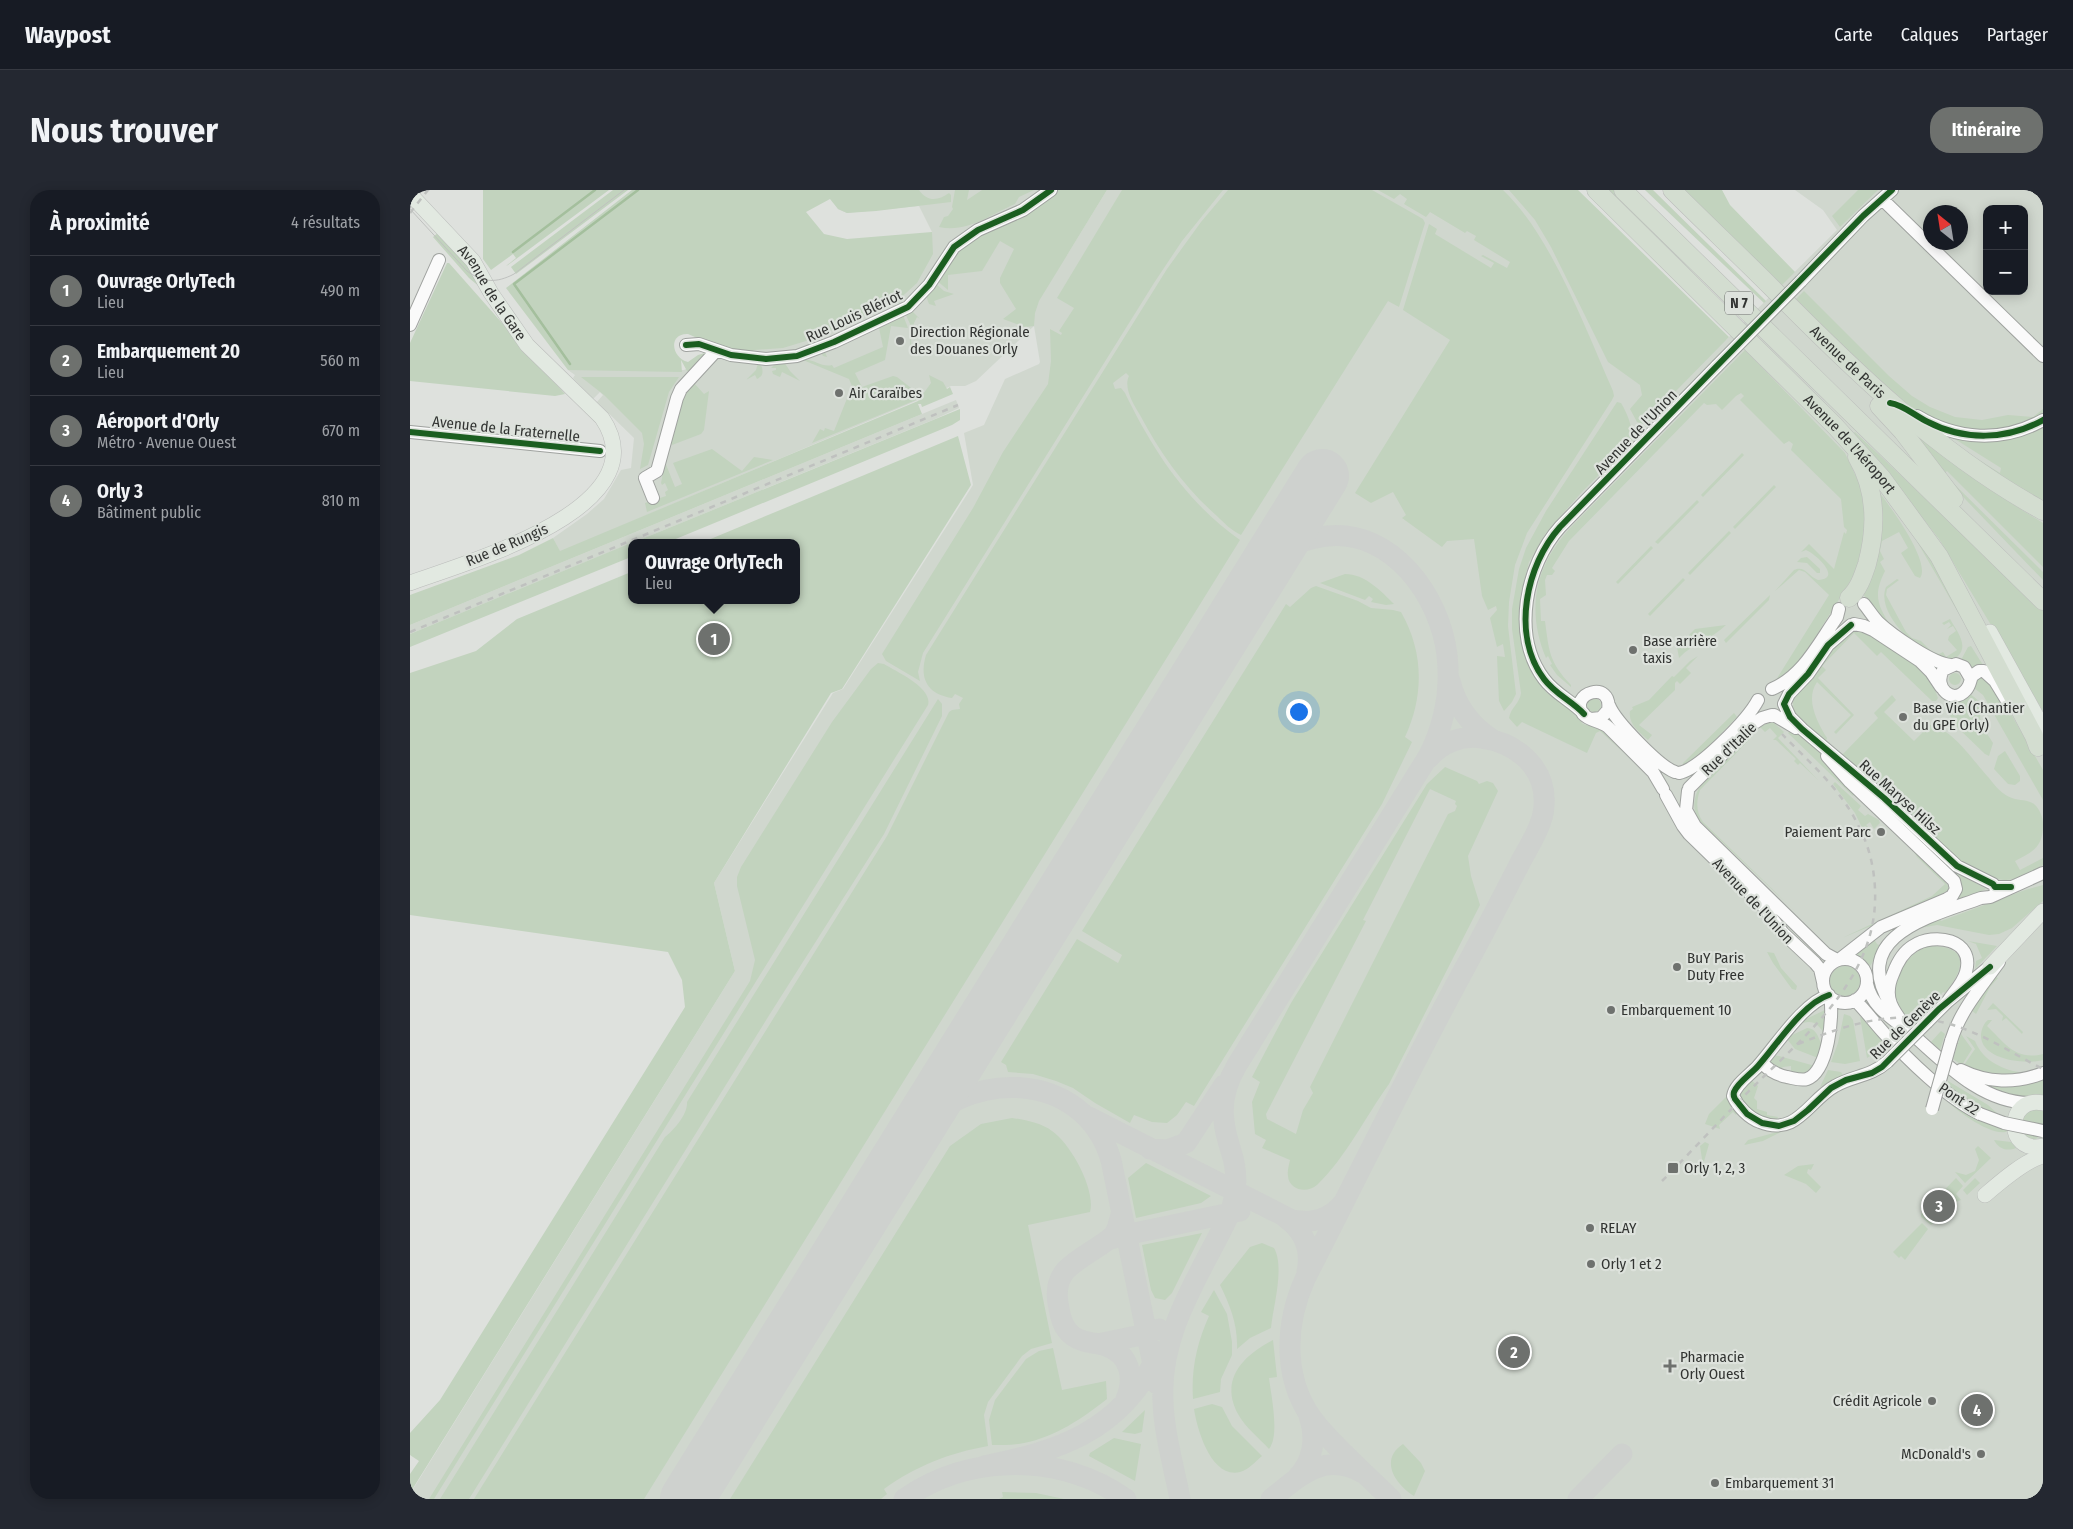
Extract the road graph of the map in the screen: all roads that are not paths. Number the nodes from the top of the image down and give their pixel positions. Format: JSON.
{"nodes":[{"id":1,"x":1051,"y":190,"type":"edge"},
{"id":2,"x":1596,"y":190,"type":"edge"},
{"id":3,"x":1623,"y":190,"type":"edge"},
{"id":4,"x":1639,"y":190,"type":"edge"},
{"id":5,"x":1672,"y":190,"type":"edge"},
{"id":6,"x":1892,"y":190,"type":"edge"},
{"id":7,"x":410,"y":194,"type":"edge"},
{"id":8,"x":1884,"y":195,"type":"edge"},
{"id":9,"x":439,"y":260,"type":"dead end"},
{"id":10,"x":1748,"y":265,"type":"junction"},
{"id":11,"x":1696,"y":289,"type":"junction"},
{"id":12,"x":410,"y":324,"type":"edge"},
{"id":13,"x":686,"y":344,"type":"dead end"},
{"id":14,"x":716,"y":351,"type":"junction"},
{"id":15,"x":2043,"y":356,"type":"edge"},
{"id":16,"x":574,"y":390,"type":"joint"},
{"id":17,"x":1890,"y":403,"type":"junction"},
{"id":18,"x":2043,"y":420,"type":"edge"},
{"id":19,"x":410,"y":432,"type":"edge"},
{"id":20,"x":1848,"y":439,"type":"junction"},
{"id":21,"x":600,"y":450,"type":"dead end"},
{"id":22,"x":1930,"y":490,"type":"junction"},
{"id":23,"x":653,"y":498,"type":"dead end"},
{"id":24,"x":1954,"y":499,"type":"junction"},
{"id":25,"x":2043,"y":512,"type":"edge"},
{"id":26,"x":1912,"y":517,"type":"junction"},
{"id":27,"x":410,"y":583,"type":"edge"},
{"id":28,"x":2043,"y":587,"type":"edge"},
{"id":29,"x":1528,"y":595,"type":"junction"},
{"id":30,"x":2043,"y":601,"type":"edge"},
{"id":31,"x":1851,"y":603,"type":"junction"},
{"id":32,"x":1853,"y":624,"type":"junction"},
{"id":33,"x":1990,"y":632,"type":"joint"},
{"id":34,"x":1951,"y":664,"type":"junction"},
{"id":35,"x":1971,"y":679,"type":"junction"},
{"id":36,"x":1941,"y":688,"type":"junction"},
{"id":37,"x":1772,"y":689,"type":"junction"},
{"id":38,"x":1587,"y":694,"type":"junction"},
{"id":39,"x":1758,"y":700,"type":"junction"},
{"id":40,"x":1784,"y":704,"type":"junction"},
{"id":41,"x":1608,"y":706,"type":"junction"},
{"id":42,"x":1773,"y":715,"type":"junction"},
{"id":43,"x":1587,"y":716,"type":"junction"},
{"id":44,"x":2043,"y":728,"type":"edge"},
{"id":45,"x":1802,"y":729,"type":"junction"},
{"id":46,"x":2040,"y":752,"type":"edge"},
{"id":47,"x":1677,"y":772,"type":"junction"},
{"id":48,"x":1688,"y":790,"type":"junction"},
{"id":49,"x":1665,"y":792,"type":"junction"},
{"id":50,"x":2043,"y":873,"type":"edge"},
{"id":51,"x":2043,"y":878,"type":"edge"},
{"id":52,"x":2029,"y":879,"type":"junction"},
{"id":53,"x":2011,"y":887,"type":"junction"},
{"id":54,"x":2043,"y":911,"type":"edge"},
{"id":55,"x":2007,"y":951,"type":"junction"},
{"id":56,"x":1839,"y":960,"type":"junction"},
{"id":57,"x":1990,"y":967,"type":"joint"},
{"id":58,"x":1823,"y":982,"type":"junction"},
{"id":59,"x":1867,"y":984,"type":"junction"},
{"id":60,"x":1829,"y":996,"type":"junction"},
{"id":61,"x":1855,"y":1000,"type":"junction"},
{"id":62,"x":1948,"y":1001,"type":"junction"},
{"id":63,"x":1891,"y":1005,"type":"junction"},
{"id":64,"x":1910,"y":1033,"type":"junction"},
{"id":65,"x":1930,"y":1050,"type":"junction"},
{"id":66,"x":1764,"y":1065,"type":"dead end"},
{"id":67,"x":2043,"y":1073,"type":"edge"},
{"id":68,"x":2036,"y":1103,"type":"edge"},
{"id":69,"x":1932,"y":1109,"type":"dead end"},
{"id":70,"x":2043,"y":1131,"type":"edge"},
{"id":71,"x":2039,"y":1150,"type":"edge"},
{"id":72,"x":1985,"y":1195,"type":"dead end"}],
"edges":[{"from":1,"to":14,"type":"street","name":"Rue Louis Blériot"},
{"from":2,"to":11,"type":"highway","name":"Avenue de l'Aéroport"},
{"from":3,"to":22,"type":"highway","number":"N 7"},
{"from":4,"to":24,"type":"highway","number":"N 7"},
{"from":5,"to":10,"type":"highway","name":"Avenue de Paris"},
{"from":6,"to":8,"type":"street","name":"Avenue de l'Union"},
{"from":7,"to":16,"type":"main road","name":"Avenue de la Gare"},
{"from":8,"to":15,"type":"street"},
{"from":8,"to":29,"type":"street","name":"Avenue de l'Union","bridge":true},
{"from":9,"to":12,"type":"street"},
{"from":10,"to":17,"type":"highway","name":"Avenue de Paris"},
{"from":10,"to":24,"type":"highway"},
{"from":11,"to":20,"type":"highway","name":"Avenue de l'Aéroport"},
{"from":11,"to":22,"type":"highway"},
{"from":13,"to":14,"type":"street","name":"Rue Louis Blériot"},
{"from":14,"to":23,"type":"street"},
{"from":16,"to":27,"type":"main road","name":"Rue de Rungis"},
{"from":17,"to":18,"type":"street"},
{"from":17,"to":25,"type":"highway","name":"Avenue de Paris"},
{"from":19,"to":21,"type":"street","name":"Avenue de la Fraternelle"},
{"from":20,"to":26,"type":"highway","name":"Avenue de l'Aéroport"},
{"from":20,"to":31,"type":"highway"},
{"from":22,"to":30,"type":"highway","number":"N 7"},
{"from":24,"to":28,"type":"highway","number":"N 7"},
{"from":26,"to":33,"type":"highway"},
{"from":26,"to":46,"type":"highway","name":"Avenue de l'Aéroport"},
{"from":29,"to":38,"type":"street","name":"Avenue de l'Union"},
{"from":29,"to":43,"type":"street","name":"Avenue de l'Union"},
{"from":31,"to":32,"type":"street"},
{"from":31,"to":32,"type":"street","name":"Rue d'Italie"},
{"from":31,"to":34,"type":"street"},
{"from":31,"to":37,"type":"street","name":"Rue d'Italie"},
{"from":32,"to":36,"type":"street"},
{"from":32,"to":40,"type":"street","name":"Rue d'Italie"},
{"from":33,"to":44,"type":"main road"},
{"from":34,"to":35,"type":"street"},
{"from":34,"to":36,"type":"street"},
{"from":35,"to":36,"type":"street"},
{"from":35,"to":46,"type":"street"},
{"from":37,"to":39,"type":"street","name":"Rue d'Italie"},
{"from":37,"to":40,"type":"street"},
{"from":38,"to":41,"type":"street","name":"Avenue de l'Union"},
{"from":38,"to":43,"type":"street"},
{"from":39,"to":42,"type":"street","name":"Rue d'Italie"},
{"from":39,"to":47,"type":"street","name":"Rue d'Italie"},
{"from":40,"to":42,"type":"street","name":"Rue d'Italie"},
{"from":40,"to":45,"type":"street","name":"Rue Maryse Hilsz"},
{"from":41,"to":43,"type":"street"},
{"from":41,"to":47,"type":"street","name":"Avenue de l'Union"},
{"from":42,"to":45,"type":"street","name":"Rue Maryse Hilsz"},
{"from":42,"to":48,"type":"street","name":"Rue d'Italie"},
{"from":43,"to":49,"type":"street","name":"Avenue de l'Union"},
{"from":45,"to":53,"type":"street","name":"Rue Maryse Hilsz"},
{"from":45,"to":56,"type":"street","name":"Rue Maryse Hilsz"},
{"from":47,"to":48,"type":"street","name":"Avenue de l'Union"},
{"from":47,"to":49,"type":"street"},
{"from":48,"to":49,"type":"street"},
{"from":48,"to":56,"type":"street","name":"Avenue de l'Union"},
{"from":49,"to":58,"type":"street","name":"Avenue de l'Union"},
{"from":50,"to":52,"type":"street"},
{"from":51,"to":52,"type":"street"},
{"from":52,"to":53,"type":"street"},
{"from":53,"to":63,"type":"street"},
{"from":54,"to":55,"type":"main road"},
{"from":55,"to":57,"type":"main road"},
{"from":55,"to":69,"type":"street","bridge":true},
{"from":56,"to":58,"type":"street"},
{"from":56,"to":59,"type":"street","name":"Avenue de l'Union"},
{"from":57,"to":62,"type":"street","name":"Rue de Genève"},
{"from":58,"to":60,"type":"street","name":"Avenue de l'Union"},
{"from":59,"to":61,"type":"street"},
{"from":59,"to":64,"type":"street","name":"Avenue de l'Union"},
{"from":60,"to":61,"type":"street"},
{"from":60,"to":62,"type":"street","name":"Rue de Genève","bridge":true},
{"from":60,"to":66,"type":"street"},
{"from":61,"to":70,"type":"street","name":"Pont 22","bridge":true},
{"from":62,"to":63,"type":"street"},
{"from":63,"to":64,"type":"street"},
{"from":64,"to":65,"type":"street","name":"Avenue de l'Union"},
{"from":65,"to":67,"type":"street"},
{"from":65,"to":68,"type":"street","name":"Avenue de l'Union"},
{"from":68,"to":71,"type":"main road"},
{"from":71,"to":72,"type":"main road"}]}
